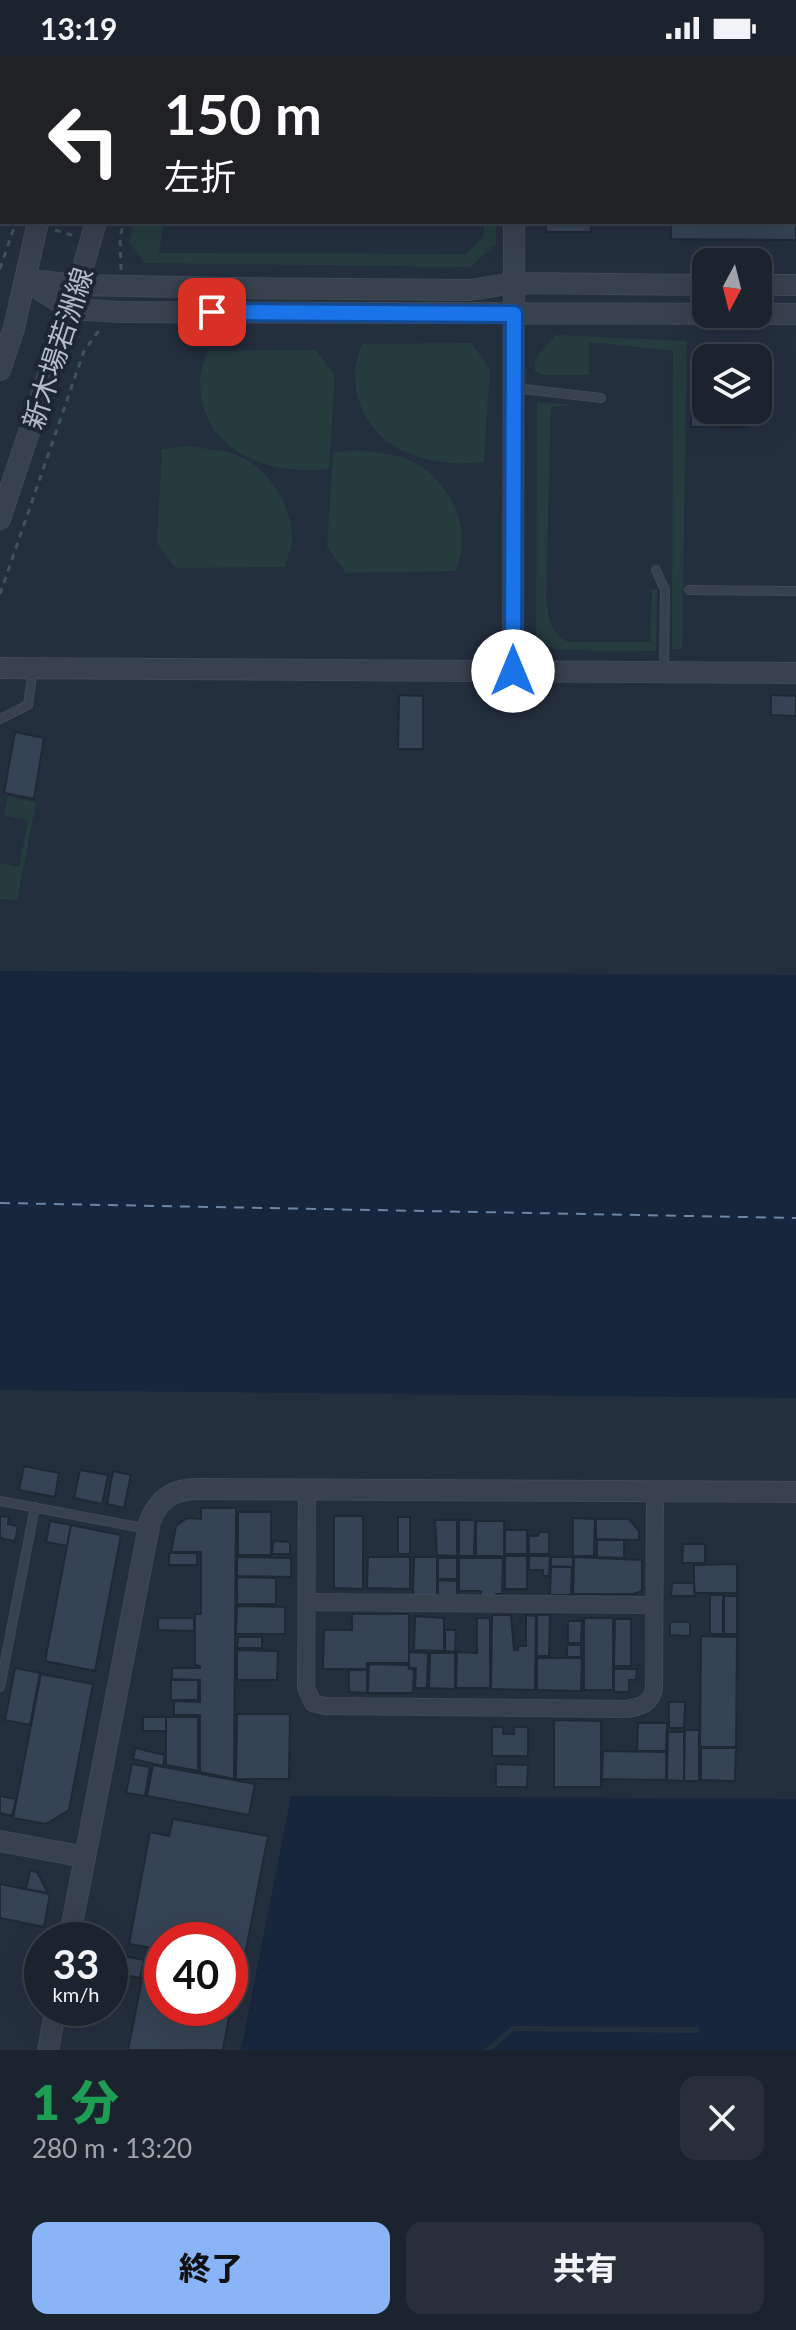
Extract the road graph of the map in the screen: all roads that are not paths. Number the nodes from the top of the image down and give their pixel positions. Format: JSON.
{"nodes":[{"id":1,"x":38,"y":224,"type":"edge"},
{"id":2,"x":95,"y":224,"type":"edge"},
{"id":3,"x":514,"y":224,"type":"edge"},
{"id":4,"x":25,"y":280,"type":"junction"},
{"id":5,"x":514,"y":283,"type":"junction"},
{"id":6,"x":78,"y":285,"type":"junction"},
{"id":7,"x":692,"y":285,"type":"edge"},
{"id":8,"x":772,"y":285,"type":"edge"},
{"id":9,"x":796,"y":285,"type":"edge"},
{"id":10,"x":70,"y":309,"type":"junction"},
{"id":11,"x":514,"y":314,"type":"junction"},
{"id":12,"x":796,"y":314,"type":"edge"},
{"id":13,"x":0,"y":370,"type":"edge"},
{"id":14,"x":514,"y":388,"type":"junction"},
{"id":15,"x":601,"y":398,"type":"dead end"},
{"id":16,"x":0,"y":519,"type":"edge"},
{"id":17,"x":656,"y":570,"type":"dead end"},
{"id":18,"x":689,"y":590,"type":"dead end"},
{"id":19,"x":796,"y":591,"type":"edge"},
{"id":20,"x":0,"y":668,"type":"edge"},
{"id":21,"x":33,"y":668,"type":"junction"},
{"id":22,"x":513,"y":671,"type":"junction"},
{"id":23,"x":664,"y":672,"type":"junction"},
{"id":24,"x":796,"y":673,"type":"edge"},
{"id":25,"x":0,"y":719,"type":"edge"},
{"id":26,"x":307,"y":1490,"type":"junction"},
{"id":27,"x":655,"y":1492,"type":"junction"},
{"id":28,"x":796,"y":1492,"type":"edge"},
{"id":29,"x":0,"y":1501,"type":"edge"},
{"id":30,"x":35,"y":1507,"type":"junction"},
{"id":31,"x":148,"y":1529,"type":"junction"},
{"id":32,"x":306,"y":1602,"type":"junction"},
{"id":33,"x":654,"y":1605,"type":"junction"},
{"id":34,"x":0,"y":1687,"type":"edge"},
{"id":35,"x":0,"y":1841,"type":"edge"},
{"id":36,"x":85,"y":1857,"type":"junction"},
{"id":37,"x":72,"y":1922,"type":"edge"},
{"id":38,"x":53,"y":2026,"type":"edge"},
{"id":39,"x":48,"y":2050,"type":"edge"}],
"edges":[{"from":1,"to":4,"type":"street","name":"新木場若洲線"},
{"from":2,"to":6,"type":"street","name":"新木場若洲線"},
{"from":3,"to":5,"type":"street"},
{"from":4,"to":6,"type":"street"},
{"from":4,"to":10,"type":"street"},
{"from":4,"to":13,"type":"street","name":"新木場若洲線"},
{"from":5,"to":6,"type":"street"},
{"from":5,"to":7,"type":"street"},
{"from":5,"to":11,"type":"street"},
{"from":6,"to":10,"type":"street","name":"新木場若洲線"},
{"from":8,"to":9,"type":"street"},
{"from":10,"to":11,"type":"street"},
{"from":10,"to":16,"type":"street","name":"新木場若洲線"},
{"from":11,"to":12,"type":"street"},
{"from":11,"to":14,"type":"street"},
{"from":14,"to":15,"type":"lane"},
{"from":14,"to":22,"type":"street"},
{"from":17,"to":23,"type":"lane"},
{"from":18,"to":19,"type":"lane"},
{"from":20,"to":21,"type":"street"},
{"from":21,"to":22,"type":"street"},
{"from":21,"to":25,"type":"lane"},
{"from":22,"to":23,"type":"street"},
{"from":23,"to":24,"type":"street"},
{"from":26,"to":27,"type":"street"},
{"from":26,"to":31,"type":"street"},
{"from":26,"to":32,"type":"street"},
{"from":27,"to":28,"type":"street"},
{"from":27,"to":33,"type":"street"},
{"from":29,"to":30,"type":"lane"},
{"from":30,"to":31,"type":"lane"},
{"from":30,"to":34,"type":"lane"},
{"from":31,"to":36,"type":"street"},
{"from":32,"to":33,"type":"street"},
{"from":32,"to":33,"type":"street"},
{"from":35,"to":36,"type":"street"},
{"from":36,"to":37,"type":"street"},
{"from":38,"to":39,"type":"street"}]}
